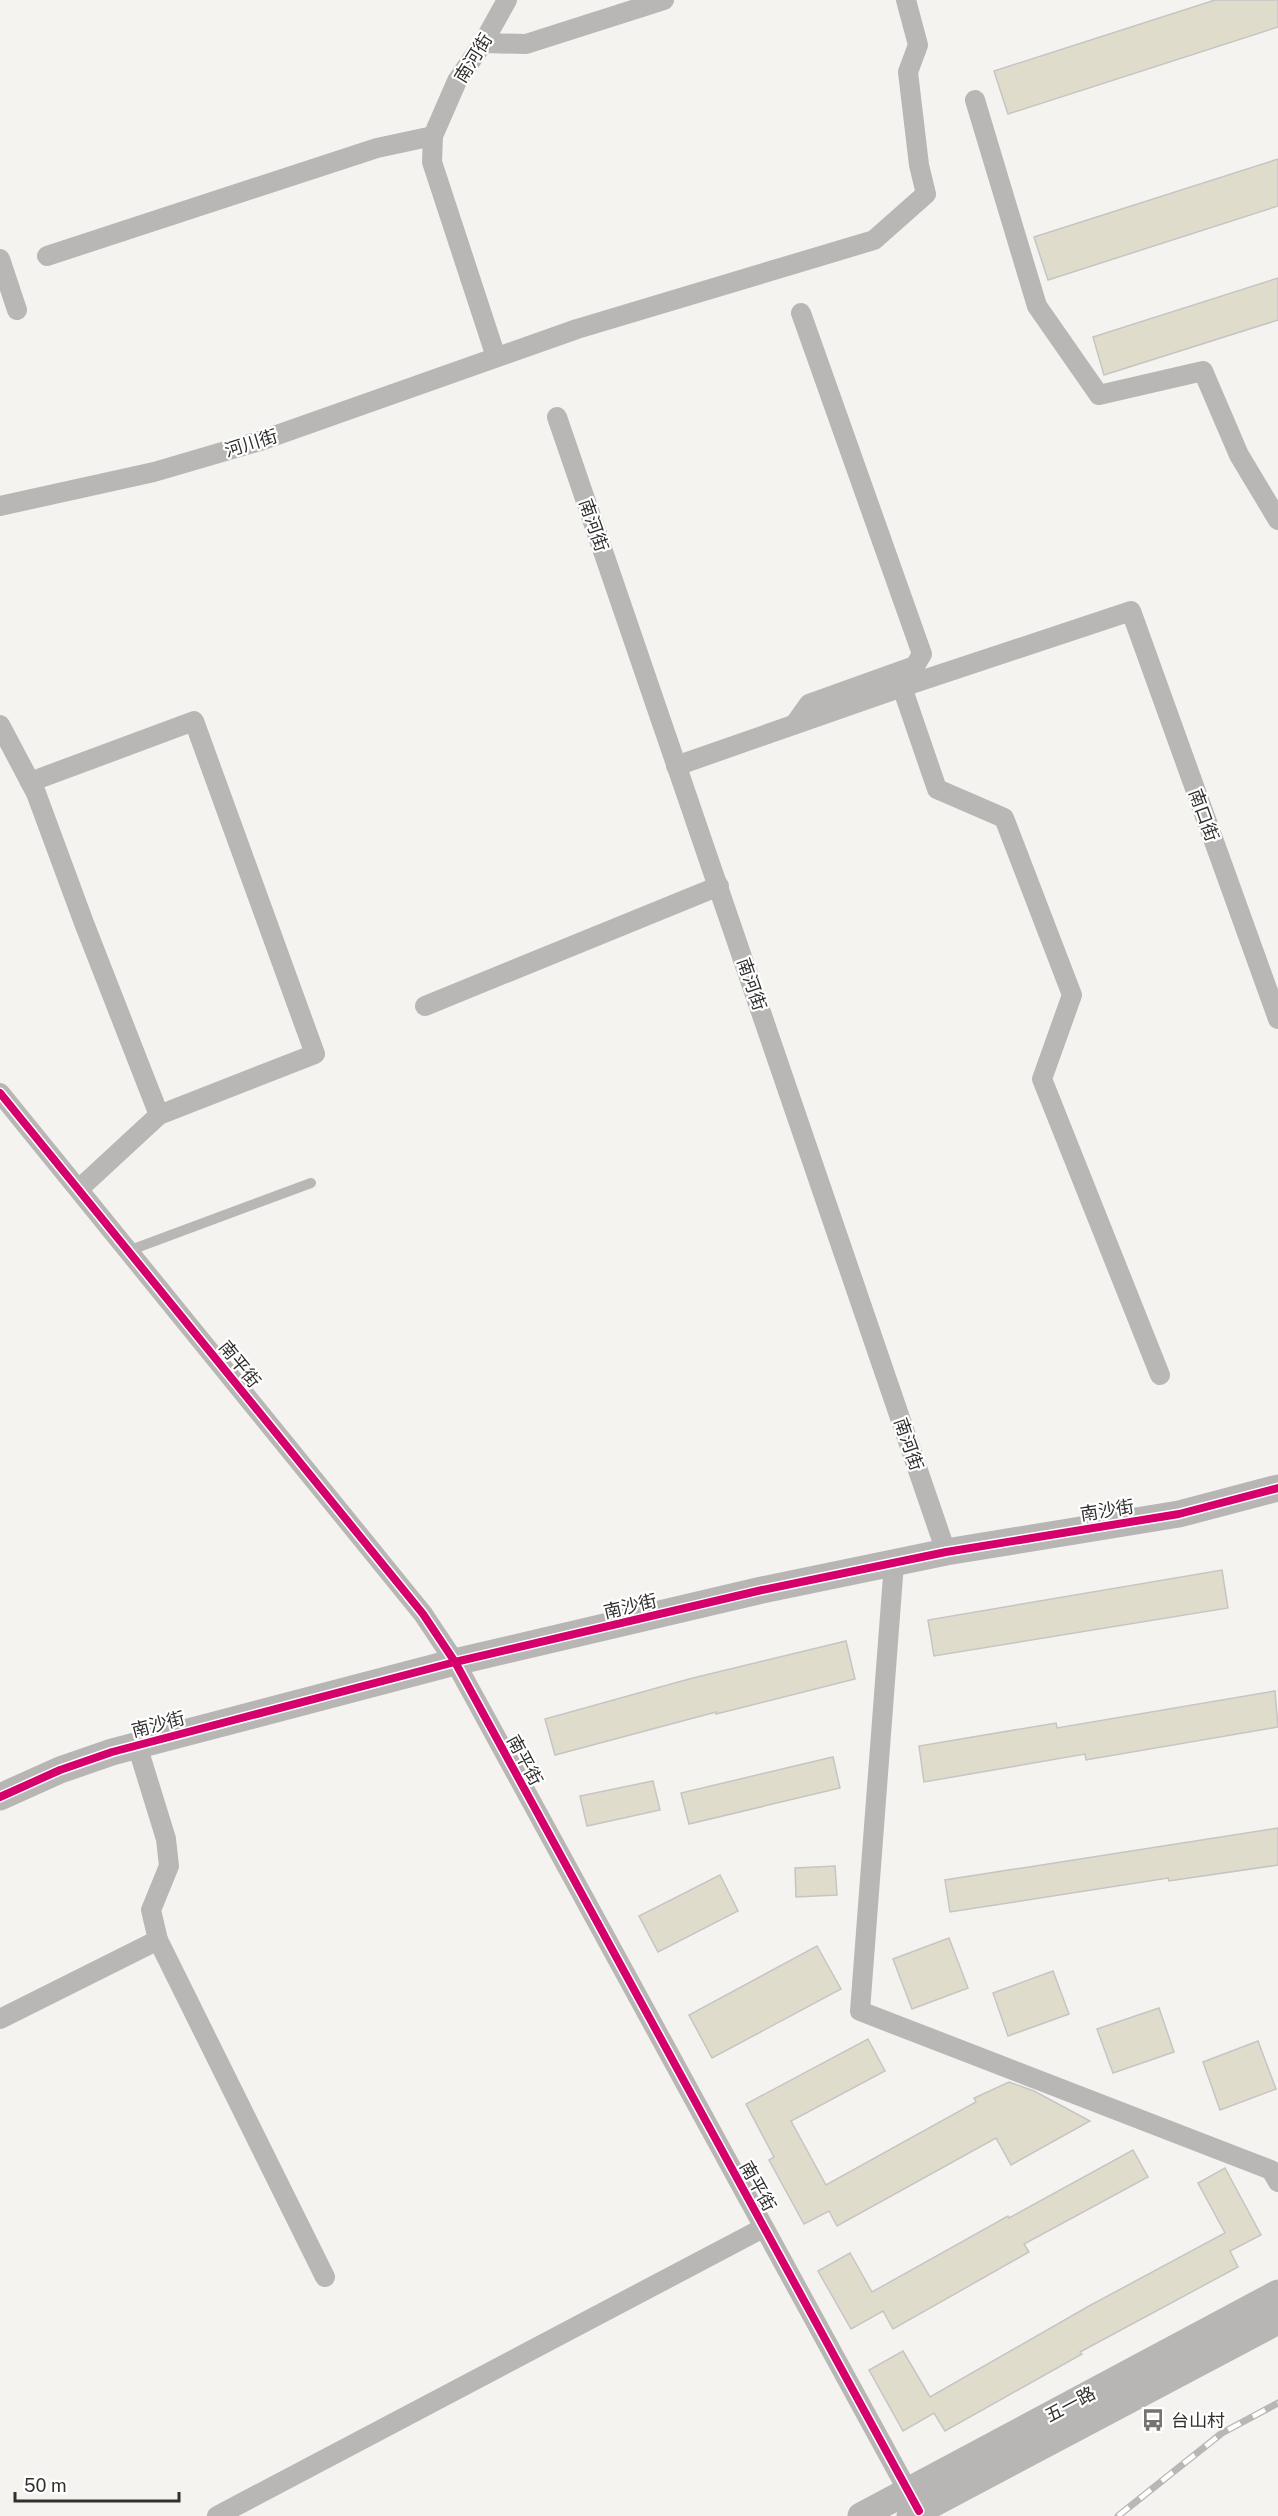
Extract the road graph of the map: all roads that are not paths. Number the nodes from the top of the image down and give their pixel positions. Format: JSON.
{"nodes":[{"id":1,"x":507,"y":0,"type":"edge"},
{"id":2,"x":664,"y":0,"type":"edge"},
{"id":3,"x":906,"y":0,"type":"edge"},
{"id":4,"x":483,"y":43,"type":"junction"},
{"id":5,"x":975,"y":100,"type":"dead end"},
{"id":6,"x":433,"y":136,"type":"junction"},
{"id":7,"x":47,"y":256,"type":"dead end"},
{"id":8,"x":0,"y":259,"type":"edge"},
{"id":9,"x":17,"y":310,"type":"dead end"},
{"id":10,"x":801,"y":313,"type":"dead end"},
{"id":11,"x":496,"y":357,"type":"junction"},
{"id":12,"x":557,"y":417,"type":"dead end"},
{"id":13,"x":0,"y":506,"type":"edge"},
{"id":14,"x":1278,"y":520,"type":"edge"},
{"id":15,"x":902,"y":687,"type":"junction"},
{"id":16,"x":0,"y":725,"type":"edge"},
{"id":17,"x":794,"y":725,"type":"junction"},
{"id":18,"x":676,"y":766,"type":"junction"},
{"id":19,"x":30,"y":782,"type":"junction"},
{"id":20,"x":719,"y":886,"type":"junction"},
{"id":21,"x":425,"y":1006,"type":"dead end"},
{"id":22,"x":1278,"y":1019,"type":"edge"},
{"id":23,"x":0,"y":1093,"type":"edge"},
{"id":24,"x":159,"y":1115,"type":"junction"},
{"id":25,"x":311,"y":1183,"type":"dead end"},
{"id":26,"x":78,"y":1189,"type":"junction"},
{"id":27,"x":128,"y":1251,"type":"junction"},
{"id":28,"x":1160,"y":1375,"type":"dead end"},
{"id":29,"x":1278,"y":1488,"type":"edge"},
{"id":30,"x":946,"y":1552,"type":"junction"},
{"id":31,"x":894,"y":1563,"type":"junction"},
{"id":32,"x":455,"y":1662,"type":"junction"},
{"id":33,"x":137,"y":1745,"type":"junction"},
{"id":34,"x":0,"y":1797,"type":"edge"},
{"id":35,"x":158,"y":1940,"type":"junction"},
{"id":36,"x":0,"y":2019,"type":"edge"},
{"id":37,"x":1278,"y":2182,"type":"edge"},
{"id":38,"x":763,"y":2228,"type":"junction"},
{"id":39,"x":326,"y":2277,"type":"dead end"},
{"id":40,"x":1278,"y":2293,"type":"edge"},
{"id":41,"x":1278,"y":2321,"type":"edge"},
{"id":42,"x":912,"y":2506,"type":"edge"},
{"id":43,"x":217,"y":2516,"type":"edge"},
{"id":44,"x":861,"y":2516,"type":"edge"}],
"edges":[{"from":1,"to":4,"type":"street","name":"南河街"},
{"from":2,"to":4,"type":"street"},
{"from":3,"to":11,"type":"street","name":"河川街"},
{"from":4,"to":6,"type":"street","name":"南河街"},
{"from":5,"to":14,"type":"street"},
{"from":6,"to":7,"type":"street"},
{"from":6,"to":11,"type":"street","name":"南河街"},
{"from":8,"to":9,"type":"street"},
{"from":10,"to":17,"type":"street"},
{"from":11,"to":13,"type":"street","name":"河川街"},
{"from":12,"to":18,"type":"street","name":"南河街"},
{"from":15,"to":17,"type":"street"},
{"from":15,"to":22,"type":"street","name":"南口街"},
{"from":15,"to":28,"type":"street"},
{"from":16,"to":19,"type":"street"},
{"from":17,"to":18,"type":"street"},
{"from":18,"to":20,"type":"street","name":"南河街"},
{"from":19,"to":24,"type":"street"},
{"from":19,"to":24,"type":"street"},
{"from":20,"to":21,"type":"street"},
{"from":20,"to":30,"type":"street","name":"南河街"},
{"from":23,"to":26,"type":"street","name":"南平街"},
{"from":24,"to":26,"type":"street"},
{"from":25,"to":27,"type":"lane"},
{"from":26,"to":27,"type":"street","name":"南平街"},
{"from":27,"to":32,"type":"street","name":"南平街"},
{"from":29,"to":30,"type":"street","name":"南沙街"},
{"from":30,"to":31,"type":"street","name":"南沙街"},
{"from":31,"to":32,"type":"street","name":"南沙街"},
{"from":31,"to":37,"type":"street"},
{"from":32,"to":33,"type":"street","name":"南沙街"},
{"from":32,"to":38,"type":"street","name":"南平街"},
{"from":33,"to":34,"type":"street","name":"南沙街"},
{"from":33,"to":35,"type":"street"},
{"from":35,"to":36,"type":"street"},
{"from":35,"to":39,"type":"street"},
{"from":38,"to":42,"type":"street","name":"南平街"},
{"from":38,"to":43,"type":"street"},
{"from":40,"to":42,"type":"street","name":"五一路"},
{"from":41,"to":42,"type":"street","name":"五一路"},
{"from":42,"to":44,"type":"street","name":"五一路"}]}
